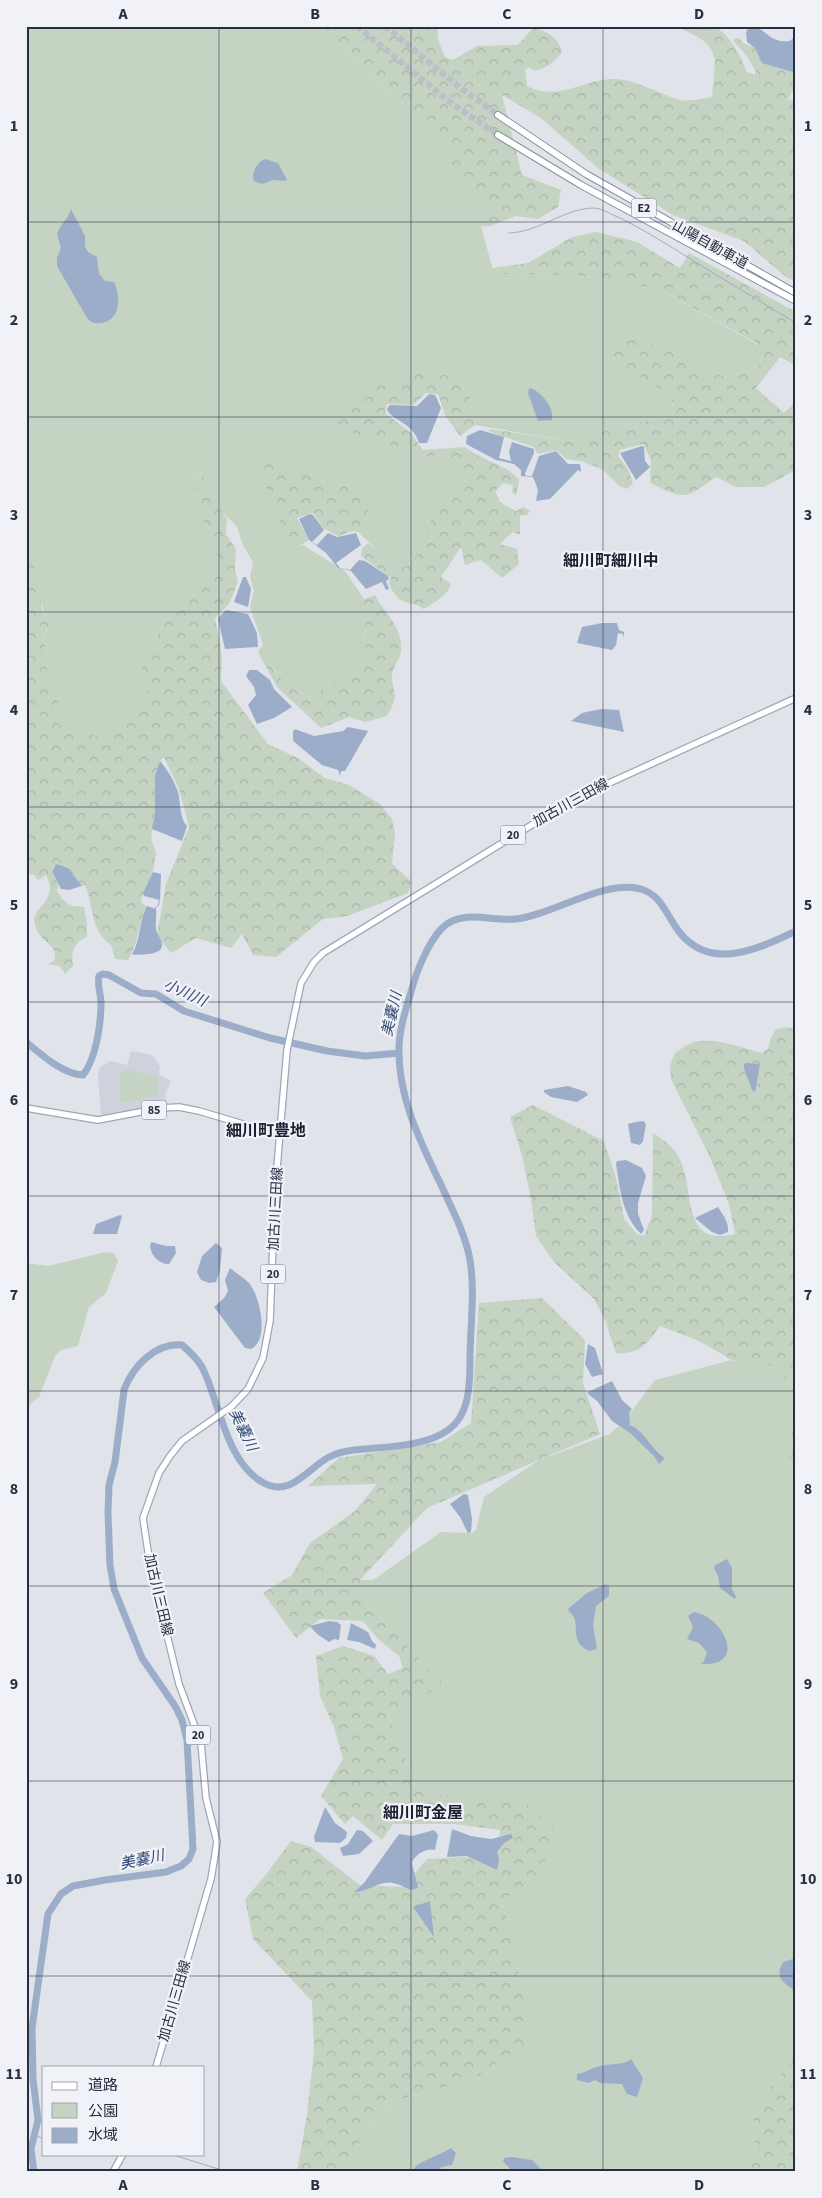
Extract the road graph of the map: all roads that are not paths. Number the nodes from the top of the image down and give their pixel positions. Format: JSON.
{"nodes":[{"id":1,"x":498,"y":115,"type":"tunnel mouth"},
{"id":2,"x":498,"y":135,"type":"tunnel mouth"},
{"id":3,"x":796,"y":293,"type":"edge"},
{"id":4,"x":796,"y":301,"type":"edge"},
{"id":5,"x":796,"y":698,"type":"edge"},
{"id":6,"x":26,"y":1108,"type":"edge"},
{"id":7,"x":281,"y":1131,"type":"junction"},
{"id":8,"x":156,"y":2066,"type":"edge"},
{"id":9,"x":123,"y":2156,"type":"edge"},
{"id":10,"x":113,"y":2172,"type":"edge"}],
"edges":[{"from":1,"to":3,"type":"highway","name":"山陽自動車道","number":"E2"},
{"from":2,"to":4,"type":"highway","name":"山陽自動車道","number":"E2"},
{"from":5,"to":7,"type":"main road","name":"加古川三田線","number":"20"},
{"from":6,"to":7,"type":"main road","number":"85"},
{"from":7,"to":8,"type":"main road","name":"加古川三田線","number":"20"},
{"from":9,"to":10,"type":"main road"}]}
